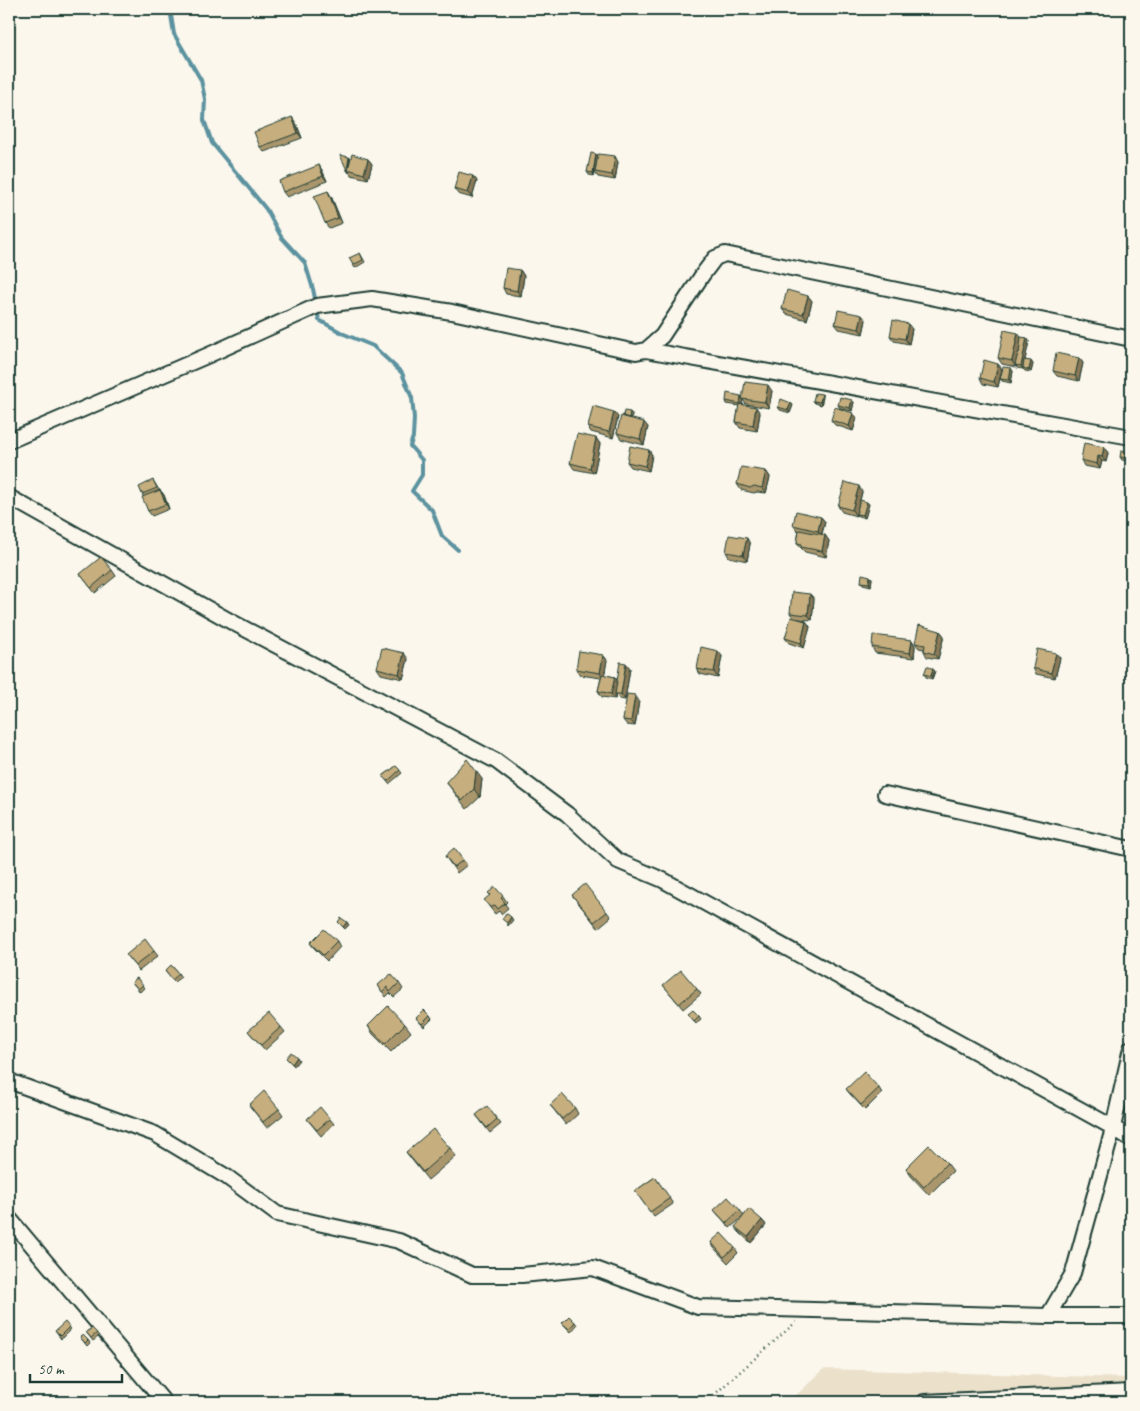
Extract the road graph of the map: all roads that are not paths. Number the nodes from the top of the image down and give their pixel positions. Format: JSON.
{"nodes":[{"id":1,"x":1131,"y":339,"type":"edge"},
{"id":2,"x":646,"y":350,"type":"junction"},
{"id":3,"x":1131,"y":437,"type":"edge"},
{"id":4,"x":9,"y":441,"type":"edge"},
{"id":5,"x":9,"y":497,"type":"edge"},
{"id":6,"x":885,"y":794,"type":"dead end"},
{"id":7,"x":1131,"y":849,"type":"edge"},
{"id":8,"x":1131,"y":1048,"type":"edge"},
{"id":9,"x":9,"y":1081,"type":"edge"},
{"id":10,"x":1114,"y":1128,"type":"junction"},
{"id":11,"x":1131,"y":1139,"type":"edge"},
{"id":12,"x":9,"y":1218,"type":"edge"},
{"id":13,"x":1048,"y":1316,"type":"junction"},
{"id":14,"x":1131,"y":1316,"type":"edge"},
{"id":15,"x":1131,"y":1392,"type":"edge"},
{"id":16,"x":164,"y":1402,"type":"edge"},
{"id":17,"x":924,"y":1402,"type":"edge"}],
"edges":[{"from":1,"to":2,"type":"street"},
{"from":2,"to":3,"type":"street"},
{"from":2,"to":4,"type":"street"},
{"from":5,"to":10,"type":"street"},
{"from":6,"to":7,"type":"street"},
{"from":8,"to":10,"type":"street"},
{"from":9,"to":13,"type":"street"},
{"from":10,"to":11,"type":"street"},
{"from":10,"to":13,"type":"street"},
{"from":12,"to":16,"type":"street"},
{"from":13,"to":14,"type":"street"},
{"from":15,"to":17,"type":"street"}]}
